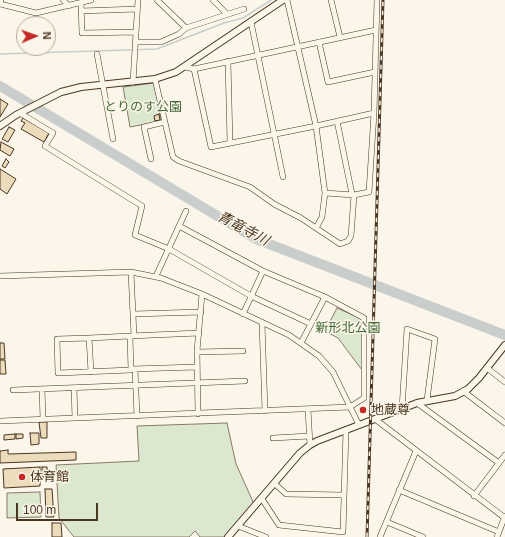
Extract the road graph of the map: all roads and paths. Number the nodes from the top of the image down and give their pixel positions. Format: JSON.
{"nodes":[{"id":1,"x":1,"y":0,"type":"edge"},
{"id":2,"x":63,"y":0,"type":"edge"},
{"id":3,"x":91,"y":0,"type":"edge"},
{"id":4,"x":138,"y":0,"type":"edge"},
{"id":5,"x":157,"y":0,"type":"edge"},
{"id":6,"x":213,"y":0,"type":"edge"},
{"id":7,"x":283,"y":0,"type":"edge"},
{"id":8,"x":287,"y":0,"type":"edge"},
{"id":9,"x":331,"y":0,"type":"edge"},
{"id":10,"x":377,"y":0,"type":"edge"},
{"id":11,"x":81,"y":3,"type":"junction"},
{"id":12,"x":69,"y":6,"type":"junction"},
{"id":13,"x":137,"y":9,"type":"junction"},
{"id":14,"x":244,"y":9,"type":"dead end"},
{"id":15,"x":81,"y":11,"type":"junction"},
{"id":16,"x":227,"y":14,"type":"junction"},
{"id":17,"x":251,"y":22,"type":"junction"},
{"id":18,"x":186,"y":28,"type":"junction"},
{"id":19,"x":376,"y":30,"type":"junction"},
{"id":20,"x":136,"y":32,"type":"junction"},
{"id":21,"x":340,"y":38,"type":"junction"},
{"id":22,"x":135,"y":42,"type":"junction"},
{"id":23,"x":319,"y":42,"type":"junction"},
{"id":24,"x":298,"y":47,"type":"junction"},
{"id":25,"x":97,"y":54,"type":"dead end"},
{"id":26,"x":258,"y":55,"type":"junction"},
{"id":27,"x":228,"y":61,"type":"junction"},
{"id":28,"x":185,"y":67,"type":"junction"},
{"id":29,"x":194,"y":69,"type":"junction"},
{"id":30,"x":375,"y":72,"type":"junction"},
{"id":31,"x":155,"y":79,"type":"junction"},
{"id":32,"x":133,"y":82,"type":"junction"},
{"id":33,"x":102,"y":85,"type":"junction"},
{"id":34,"x":20,"y":113,"type":"junction"},
{"id":35,"x":374,"y":113,"type":"junction"},
{"id":36,"x":337,"y":121,"type":"junction"},
{"id":37,"x":165,"y":122,"type":"junction"},
{"id":38,"x":0,"y":126,"type":"edge"},
{"id":39,"x":316,"y":126,"type":"junction"},
{"id":40,"x":274,"y":134,"type":"junction"},
{"id":41,"x":113,"y":139,"type":"dead end"},
{"id":42,"x":230,"y":143,"type":"junction"},
{"id":43,"x":151,"y":158,"type":"dead end"},
{"id":44,"x":283,"y":177,"type":"dead end"},
{"id":45,"x":325,"y":193,"type":"junction"},
{"id":46,"x":353,"y":194,"type":"junction"},
{"id":47,"x":186,"y":211,"type":"dead end"},
{"id":48,"x":179,"y":226,"type":"junction"},
{"id":49,"x":316,"y":228,"type":"junction"},
{"id":50,"x":169,"y":249,"type":"junction"},
{"id":51,"x":263,"y":271,"type":"junction"},
{"id":52,"x":131,"y":272,"type":"junction"},
{"id":53,"x":0,"y":276,"type":"edge"},
{"id":54,"x":156,"y":276,"type":"junction"},
{"id":55,"x":202,"y":294,"type":"junction"},
{"id":56,"x":251,"y":296,"type":"junction"},
{"id":57,"x":325,"y":296,"type":"junction"},
{"id":58,"x":201,"y":312,"type":"junction"},
{"id":59,"x":133,"y":314,"type":"junction"},
{"id":60,"x":243,"y":314,"type":"junction"},
{"id":61,"x":262,"y":323,"type":"junction"},
{"id":62,"x":311,"y":324,"type":"junction"},
{"id":63,"x":199,"y":334,"type":"junction"},
{"id":64,"x":132,"y":336,"type":"junction"},
{"id":65,"x":89,"y":338,"type":"junction"},
{"id":66,"x":301,"y":344,"type":"junction"},
{"id":67,"x":505,"y":346,"type":"edge"},
{"id":68,"x":243,"y":351,"type":"dead end"},
{"id":69,"x":197,"y":352,"type":"junction"},
{"id":70,"x":197,"y":367,"type":"junction"},
{"id":71,"x":487,"y":368,"type":"junction"},
{"id":72,"x":133,"y":369,"type":"junction"},
{"id":73,"x":90,"y":372,"type":"junction"},
{"id":74,"x":245,"y":381,"type":"dead end"},
{"id":75,"x":505,"y":382,"type":"edge"},
{"id":76,"x":198,"y":383,"type":"junction"},
{"id":77,"x":136,"y":385,"type":"junction"},
{"id":78,"x":74,"y":388,"type":"junction"},
{"id":79,"x":42,"y":389,"type":"junction"},
{"id":80,"x":13,"y":390,"type":"dead end"},
{"id":81,"x":463,"y":391,"type":"junction"},
{"id":82,"x":427,"y":400,"type":"junction"},
{"id":83,"x":417,"y":403,"type":"junction"},
{"id":84,"x":350,"y":407,"type":"junction"},
{"id":85,"x":308,"y":409,"type":"junction"},
{"id":86,"x":402,"y":409,"type":"junction"},
{"id":87,"x":265,"y":411,"type":"junction"},
{"id":88,"x":198,"y":414,"type":"junction"},
{"id":89,"x":137,"y":416,"type":"junction"},
{"id":90,"x":75,"y":418,"type":"junction"},
{"id":91,"x":43,"y":419,"type":"junction"},
{"id":92,"x":375,"y":419,"type":"junction"},
{"id":93,"x":0,"y":421,"type":"edge"},
{"id":94,"x":505,"y":423,"type":"edge"},
{"id":95,"x":359,"y":425,"type":"junction"},
{"id":96,"x":346,"y":430,"type":"junction"},
{"id":97,"x":309,"y":436,"type":"junction"},
{"id":98,"x":273,"y":438,"type":"dead end"},
{"id":99,"x":310,"y":445,"type":"junction"},
{"id":100,"x":416,"y":450,"type":"junction"},
{"id":101,"x":505,"y":455,"type":"edge"},
{"id":102,"x":499,"y":463,"type":"junction"},
{"id":103,"x":275,"y":484,"type":"junction"},
{"id":104,"x":399,"y":490,"type":"junction"},
{"id":105,"x":344,"y":496,"type":"junction"},
{"id":106,"x":474,"y":496,"type":"junction"},
{"id":107,"x":262,"y":499,"type":"junction"},
{"id":108,"x":505,"y":517,"type":"edge"},
{"id":109,"x":388,"y":522,"type":"junction"},
{"id":110,"x":238,"y":526,"type":"junction"},
{"id":111,"x":498,"y":534,"type":"edge"},
{"id":112,"x":228,"y":537,"type":"edge"},
{"id":113,"x":266,"y":537,"type":"edge"},
{"id":114,"x":380,"y":537,"type":"edge"},
{"id":115,"x":424,"y":537,"type":"edge"}],
"edges":[{"from":1,"to":12,"type":"street"},
{"from":2,"to":12,"type":"street"},
{"from":3,"to":11,"type":"street"},
{"from":4,"to":13,"type":"street"},
{"from":5,"to":18,"type":"street"},
{"from":6,"to":16,"type":"street"},
{"from":7,"to":17,"type":"street"},
{"from":8,"to":24,"type":"street"},
{"from":9,"to":21,"type":"street"},
{"from":10,"to":19,"type":"street"},
{"from":11,"to":12,"type":"street"},
{"from":11,"to":15,"type":"street"},
{"from":13,"to":15,"type":"street"},
{"from":13,"to":20,"type":"street"},
{"from":14,"to":16,"type":"street"},
{"from":15,"to":20,"type":"street"},
{"from":16,"to":18,"type":"street"},
{"from":17,"to":26,"type":"street"},
{"from":17,"to":28,"type":"street"},
{"from":18,"to":22,"type":"street"},
{"from":19,"to":21,"type":"street"},
{"from":19,"to":30,"type":"street"},
{"from":20,"to":22,"type":"street"},
{"from":21,"to":23,"type":"street"},
{"from":22,"to":32,"type":"street"},
{"from":23,"to":24,"type":"street"},
{"from":23,"to":30,"type":"street"},
{"from":24,"to":26,"type":"street"},
{"from":24,"to":39,"type":"street"},
{"from":25,"to":33,"type":"street"},
{"from":26,"to":27,"type":"street"},
{"from":26,"to":40,"type":"street"},
{"from":27,"to":29,"type":"street"},
{"from":27,"to":42,"type":"street"},
{"from":28,"to":29,"type":"street"},
{"from":28,"to":31,"type":"street"},
{"from":29,"to":42,"type":"street"},
{"from":30,"to":35,"type":"street"},
{"from":31,"to":32,"type":"street"},
{"from":31,"to":37,"type":"street"},
{"from":32,"to":33,"type":"street"},
{"from":33,"to":34,"type":"street"},
{"from":33,"to":41,"type":"street"},
{"from":34,"to":38,"type":"street"},
{"from":34,"to":50,"type":"street"},
{"from":35,"to":36,"type":"street"},
{"from":35,"to":46,"type":"street"},
{"from":36,"to":39,"type":"street"},
{"from":36,"to":46,"type":"street"},
{"from":37,"to":43,"type":"street"},
{"from":37,"to":49,"type":"street"},
{"from":39,"to":40,"type":"street"},
{"from":39,"to":45,"type":"street"},
{"from":40,"to":42,"type":"street"},
{"from":40,"to":44,"type":"street"},
{"from":45,"to":46,"type":"street"},
{"from":45,"to":49,"type":"street"},
{"from":46,"to":49,"type":"street"},
{"from":47,"to":48,"type":"street"},
{"from":48,"to":50,"type":"street"},
{"from":48,"to":51,"type":"street"},
{"from":50,"to":54,"type":"street"},
{"from":50,"to":56,"type":"street"},
{"from":51,"to":56,"type":"street"},
{"from":51,"to":57,"type":"street"},
{"from":52,"to":53,"type":"street"},
{"from":52,"to":54,"type":"street"},
{"from":52,"to":59,"type":"street"},
{"from":54,"to":55,"type":"street"},
{"from":55,"to":58,"type":"street"},
{"from":55,"to":60,"type":"street"},
{"from":56,"to":60,"type":"street"},
{"from":56,"to":62,"type":"street"},
{"from":57,"to":62,"type":"street"},
{"from":57,"to":84,"type":"street"},
{"from":58,"to":59,"type":"street"},
{"from":58,"to":63,"type":"street"},
{"from":59,"to":64,"type":"street"},
{"from":60,"to":61,"type":"street"},
{"from":61,"to":66,"type":"street"},
{"from":61,"to":87,"type":"street"},
{"from":62,"to":66,"type":"street"},
{"from":63,"to":64,"type":"street"},
{"from":63,"to":69,"type":"street"},
{"from":64,"to":65,"type":"street"},
{"from":64,"to":72,"type":"street"},
{"from":65,"to":73,"type":"street"},
{"from":65,"to":73,"type":"street"},
{"from":66,"to":84,"type":"street"},
{"from":67,"to":71,"type":"street"},
{"from":68,"to":69,"type":"street"},
{"from":69,"to":70,"type":"street"},
{"from":70,"to":72,"type":"street"},
{"from":70,"to":76,"type":"street"},
{"from":71,"to":75,"type":"street"},
{"from":71,"to":81,"type":"street"},
{"from":72,"to":73,"type":"street"},
{"from":72,"to":77,"type":"street"},
{"from":74,"to":76,"type":"street"},
{"from":76,"to":77,"type":"street"},
{"from":76,"to":88,"type":"street"},
{"from":77,"to":78,"type":"street"},
{"from":77,"to":89,"type":"street"},
{"from":78,"to":79,"type":"street"},
{"from":78,"to":90,"type":"street"},
{"from":79,"to":80,"type":"street"},
{"from":79,"to":91,"type":"street"},
{"from":81,"to":82,"type":"street"},
{"from":81,"to":94,"type":"street"},
{"from":82,"to":83,"type":"street"},
{"from":82,"to":86,"type":"street"},
{"from":83,"to":86,"type":"street"},
{"from":83,"to":102,"type":"street"},
{"from":84,"to":85,"type":"street"},
{"from":84,"to":95,"type":"street"},
{"from":85,"to":87,"type":"street"},
{"from":85,"to":97,"type":"street"},
{"from":86,"to":92,"type":"street"},
{"from":87,"to":88,"type":"street"},
{"from":88,"to":89,"type":"street"},
{"from":89,"to":90,"type":"street"},
{"from":90,"to":91,"type":"street"},
{"from":91,"to":93,"type":"street"},
{"from":92,"to":95,"type":"street"},
{"from":92,"to":100,"type":"street"},
{"from":95,"to":96,"type":"street"},
{"from":96,"to":99,"type":"street"},
{"from":96,"to":105,"type":"street"},
{"from":97,"to":98,"type":"street"},
{"from":97,"to":99,"type":"street"},
{"from":99,"to":103,"type":"street"},
{"from":100,"to":104,"type":"street"},
{"from":100,"to":106,"type":"street"},
{"from":101,"to":102,"type":"street"},
{"from":102,"to":106,"type":"street"},
{"from":103,"to":105,"type":"street"},
{"from":103,"to":107,"type":"street"},
{"from":104,"to":109,"type":"street"},
{"from":104,"to":111,"type":"street"},
{"from":105,"to":107,"type":"street"},
{"from":106,"to":108,"type":"street"},
{"from":107,"to":110,"type":"street"},
{"from":108,"to":111,"type":"street"},
{"from":109,"to":114,"type":"street"},
{"from":109,"to":115,"type":"street"},
{"from":110,"to":112,"type":"street"},
{"from":110,"to":113,"type":"street"}]}
